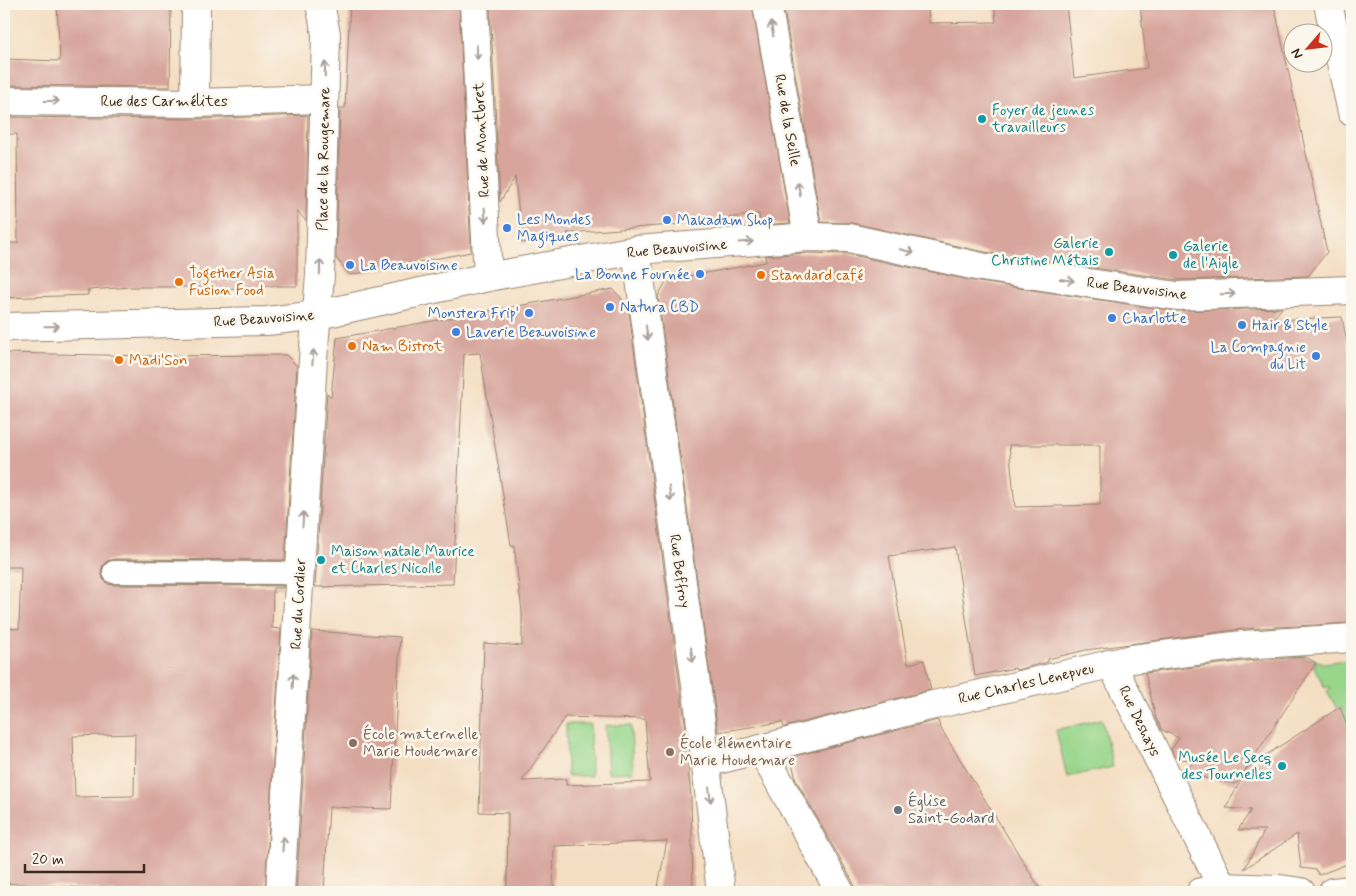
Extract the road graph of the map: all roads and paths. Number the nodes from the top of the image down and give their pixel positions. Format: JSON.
{"nodes":[{"id":1,"x":196,"y":4,"type":"edge"},
{"id":2,"x":320,"y":4,"type":"edge"},
{"id":3,"x":474,"y":4,"type":"edge"},
{"id":4,"x":767,"y":4,"type":"edge"},
{"id":5,"x":1328,"y":4,"type":"edge"},
{"id":6,"x":324,"y":99,"type":"junction"},
{"id":7,"x":4,"y":101,"type":"edge"},
{"id":8,"x":195,"y":102,"type":"junction"},
{"id":9,"x":1352,"y":112,"type":"edge"},
{"id":10,"x":808,"y":237,"type":"junction"},
{"id":11,"x":636,"y":250,"type":"junction"},
{"id":12,"x":488,"y":277,"type":"junction"},
{"id":13,"x":1352,"y":290,"type":"edge"},
{"id":14,"x":318,"y":315,"type":"junction"},
{"id":15,"x":4,"y":327,"type":"edge"},
{"id":16,"x":114,"y":572,"type":"dead end"},
{"id":17,"x":299,"y":574,"type":"junction"},
{"id":18,"x":1352,"y":638,"type":"edge"},
{"id":19,"x":1111,"y":663,"type":"junction"},
{"id":20,"x":761,"y":749,"type":"junction"},
{"id":21,"x":706,"y":763,"type":"junction"},
{"id":22,"x":1212,"y":890,"type":"edge"},
{"id":23,"x":1352,"y":890,"type":"edge"},
{"id":24,"x":280,"y":892,"type":"edge"},
{"id":25,"x":721,"y":892,"type":"edge"},
{"id":26,"x":840,"y":892,"type":"edge"},
{"id":27,"x":1301,"y":892,"type":"edge"},
{"id":28,"x":1333,"y":892,"type":"edge"}],
"edges":[{"from":1,"to":8,"type":"street"},
{"from":6,"to":2,"type":"street","name":"Place de la Rougemare","one_way":true},
{"from":3,"to":12,"type":"street","name":"Rue de Montbret","one_way":true},
{"from":10,"to":4,"type":"street","name":"Rue de la Seille","one_way":true},
{"from":5,"to":9,"type":"street"},
{"from":6,"to":8,"type":"street","name":"Rue des Carmélites"},
{"from":14,"to":6,"type":"street","name":"Place de la Rougemare","one_way":true},
{"from":7,"to":8,"type":"street","name":"Rue des Carmélites","one_way":true},
{"from":11,"to":10,"type":"street","name":"Rue Beauvoisine","one_way":true},
{"from":10,"to":13,"type":"street","name":"Rue Beauvoisine","one_way":true},
{"from":11,"to":12,"type":"street","name":"Rue Beauvoisine"},
{"from":11,"to":21,"type":"street","name":"Rue Beffroy","one_way":true},
{"from":12,"to":14,"type":"street","name":"Rue Beauvoisine"},
{"from":15,"to":14,"type":"street","name":"Rue Beauvoisine","one_way":true},
{"from":17,"to":14,"type":"street","name":"Rue du Cordier","one_way":true},
{"from":16,"to":17,"type":"lane"},
{"from":24,"to":17,"type":"street","name":"Rue du Cordier","one_way":true},
{"from":18,"to":19,"type":"street","name":"Rue Charles Lenepveu"},
{"from":19,"to":20,"type":"street","name":"Rue Charles Lenepveu"},
{"from":19,"to":22,"type":"street","name":"Rue Deshays"},
{"from":20,"to":21,"type":"street","name":"Rue Charles Lenepveu"},
{"from":20,"to":26,"type":"street"},
{"from":21,"to":25,"type":"street","name":"Rue Beffroy","one_way":true},
{"from":22,"to":27,"type":"street"},
{"from":23,"to":28,"type":"street"}]}
